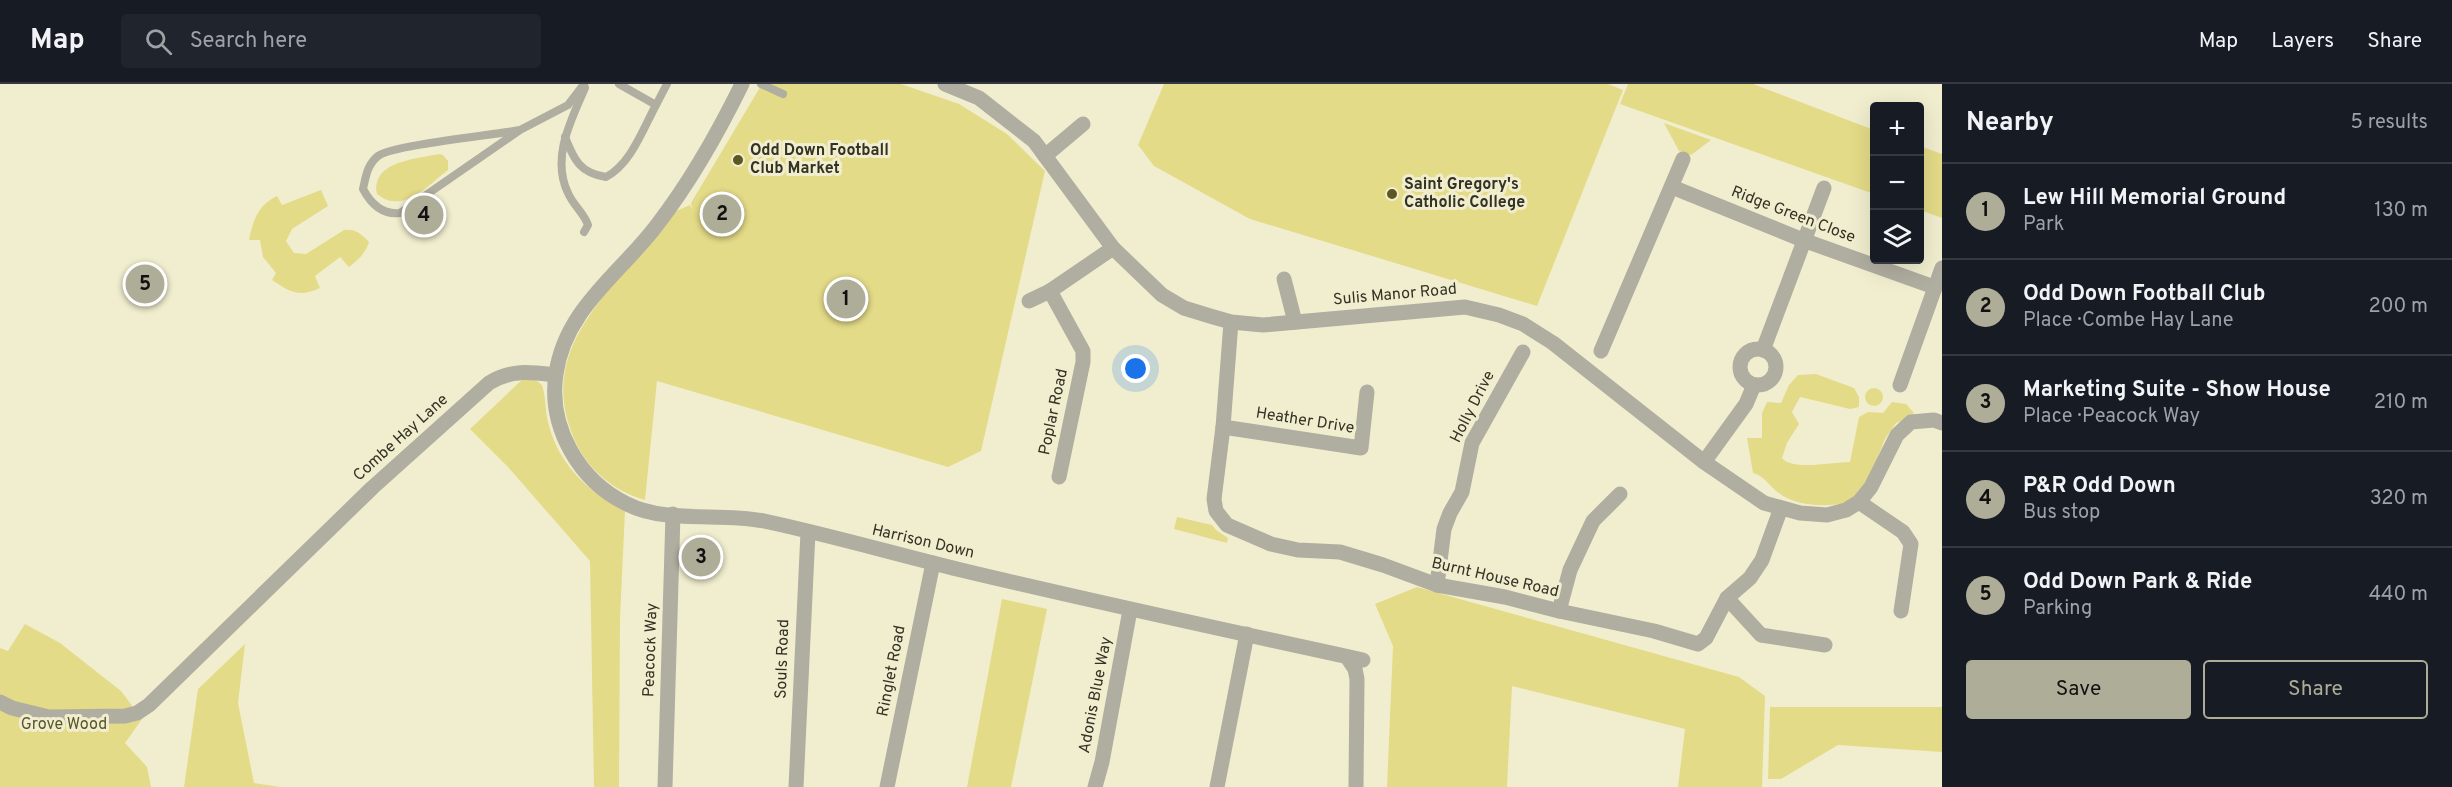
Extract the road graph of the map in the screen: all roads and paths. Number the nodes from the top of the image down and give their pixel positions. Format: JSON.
{"nodes":[{"id":1,"x":586,"y":84,"type":"edge"},
{"id":2,"x":620,"y":84,"type":"edge"},
{"id":3,"x":667,"y":84,"type":"edge"},
{"id":4,"x":742,"y":84,"type":"edge"},
{"id":5,"x":761,"y":84,"type":"edge"},
{"id":6,"x":945,"y":84,"type":"edge"},
{"id":7,"x":783,"y":94,"type":"dead end"},
{"id":8,"x":656,"y":105,"type":"junction"},
{"id":9,"x":1083,"y":124,"type":"dead end"},
{"id":10,"x":520,"y":130,"type":"junction"},
{"id":11,"x":565,"y":137,"type":"junction"},
{"id":12,"x":1045,"y":156,"type":"junction"},
{"id":13,"x":1683,"y":159,"type":"dead end"},
{"id":14,"x":1672,"y":187,"type":"junction"},
{"id":15,"x":1824,"y":188,"type":"dead end"},
{"id":16,"x":584,"y":232,"type":"dead end"},
{"id":17,"x":1803,"y":240,"type":"junction"},
{"id":18,"x":1113,"y":248,"type":"junction"},
{"id":19,"x":1942,"y":268,"type":"edge"},
{"id":20,"x":1284,"y":279,"type":"dead end"},
{"id":21,"x":1934,"y":287,"type":"junction"},
{"id":22,"x":1050,"y":291,"type":"junction"},
{"id":23,"x":1029,"y":300,"type":"dead end"},
{"id":24,"x":1295,"y":321,"type":"junction"},
{"id":25,"x":1231,"y":322,"type":"junction"},
{"id":26,"x":1763,"y":350,"type":"junction"},
{"id":27,"x":1601,"y":351,"type":"dead end"},
{"id":28,"x":1523,"y":352,"type":"dead end"},
{"id":29,"x":555,"y":375,"type":"junction"},
{"id":30,"x":1754,"y":385,"type":"junction"},
{"id":31,"x":1900,"y":385,"type":"dead end"},
{"id":32,"x":1367,"y":392,"type":"dead end"},
{"id":33,"x":1942,"y":423,"type":"edge"},
{"id":34,"x":1223,"y":427,"type":"junction"},
{"id":35,"x":1704,"y":462,"type":"junction"},
{"id":36,"x":1059,"y":477,"type":"dead end"},
{"id":37,"x":1620,"y":494,"type":"dead end"},
{"id":38,"x":1859,"y":502,"type":"junction"},
{"id":39,"x":1781,"y":508,"type":"junction"},
{"id":40,"x":673,"y":514,"type":"junction"},
{"id":41,"x":808,"y":532,"type":"junction"},
{"id":42,"x":933,"y":563,"type":"junction"},
{"id":43,"x":1437,"y":585,"type":"junction"},
{"id":44,"x":1727,"y":598,"type":"junction"},
{"id":45,"x":1130,"y":610,"type":"junction"},
{"id":46,"x":1559,"y":611,"type":"junction"},
{"id":47,"x":1901,"y":611,"type":"dead end"},
{"id":48,"x":1247,"y":634,"type":"junction"},
{"id":49,"x":1825,"y":645,"type":"dead end"},
{"id":50,"x":1347,"y":657,"type":"junction"},
{"id":51,"x":1363,"y":660,"type":"dead end"},
{"id":52,"x":0,"y":702,"type":"edge"},
{"id":53,"x":665,"y":787,"type":"edge"},
{"id":54,"x":796,"y":787,"type":"edge"},
{"id":55,"x":887,"y":787,"type":"edge"},
{"id":56,"x":1095,"y":787,"type":"edge"},
{"id":57,"x":1217,"y":787,"type":"edge"},
{"id":58,"x":1356,"y":787,"type":"edge"}],
"edges":[{"from":1,"to":10,"type":"lane"},
{"from":1,"to":11,"type":"lane"},
{"from":2,"to":8,"type":"lane"},
{"from":3,"to":8,"type":"lane"},
{"from":4,"to":29,"type":"street"},
{"from":5,"to":7,"type":"lane"},
{"from":6,"to":12,"type":"street","name":"Sulis Manor Road"},
{"from":8,"to":11,"type":"lane"},
{"from":9,"to":12,"type":"street"},
{"from":10,"to":10,"type":"lane"},
{"from":11,"to":16,"type":"lane"},
{"from":12,"to":18,"type":"street","name":"Sulis Manor Road"},
{"from":13,"to":14,"type":"street"},
{"from":14,"to":17,"type":"street","name":"Ridge Green Close"},
{"from":14,"to":27,"type":"street"},
{"from":15,"to":17,"type":"street"},
{"from":17,"to":21,"type":"street","name":"Ridge Green Close"},
{"from":17,"to":26,"type":"street"},
{"from":18,"to":22,"type":"street"},
{"from":18,"to":25,"type":"street","name":"Sulis Manor Road"},
{"from":19,"to":21,"type":"street"},
{"from":20,"to":24,"type":"street"},
{"from":21,"to":31,"type":"street"},
{"from":22,"to":23,"type":"street"},
{"from":22,"to":36,"type":"street","name":"Poplar Road"},
{"from":24,"to":25,"type":"street","name":"Sulis Manor Road"},
{"from":24,"to":35,"type":"street","name":"Sulis Manor Road"},
{"from":25,"to":34,"type":"street","name":"Burnt House Road"},
{"from":26,"to":30,"type":"street"},
{"from":26,"to":30,"type":"street"},
{"from":28,"to":43,"type":"street","name":"Holly Drive"},
{"from":29,"to":40,"type":"street","name":"Harrison Down"},
{"from":29,"to":52,"type":"street","name":"Combe Hay Lane"},
{"from":30,"to":35,"type":"street"},
{"from":32,"to":34,"type":"street","name":"Heather Drive"},
{"from":33,"to":38,"type":"street"},
{"from":34,"to":43,"type":"street","name":"Burnt House Road"},
{"from":35,"to":39,"type":"street","name":"Sulis Manor Road"},
{"from":37,"to":46,"type":"street"},
{"from":38,"to":39,"type":"street","name":"Sulis Manor Road"},
{"from":38,"to":47,"type":"street"},
{"from":39,"to":44,"type":"street","name":"Burnt House Road"},
{"from":40,"to":41,"type":"street","name":"Harrison Down"},
{"from":40,"to":53,"type":"street","name":"Peacock Way"},
{"from":41,"to":42,"type":"street","name":"Harrison Down"},
{"from":41,"to":54,"type":"street","name":"Souls Road"},
{"from":42,"to":45,"type":"street","name":"Harrison Down"},
{"from":42,"to":55,"type":"street","name":"Ringlet Road"},
{"from":43,"to":46,"type":"street","name":"Burnt House Road"},
{"from":44,"to":46,"type":"street","name":"Burnt House Road"},
{"from":44,"to":49,"type":"street"},
{"from":45,"to":48,"type":"street","name":"Harrison Down"},
{"from":45,"to":56,"type":"street","name":"Adonis Blue Way"},
{"from":48,"to":50,"type":"street","name":"Harrison Down"},
{"from":48,"to":57,"type":"street"},
{"from":50,"to":51,"type":"street","name":"Harrison Down"},
{"from":50,"to":58,"type":"street"}]}
